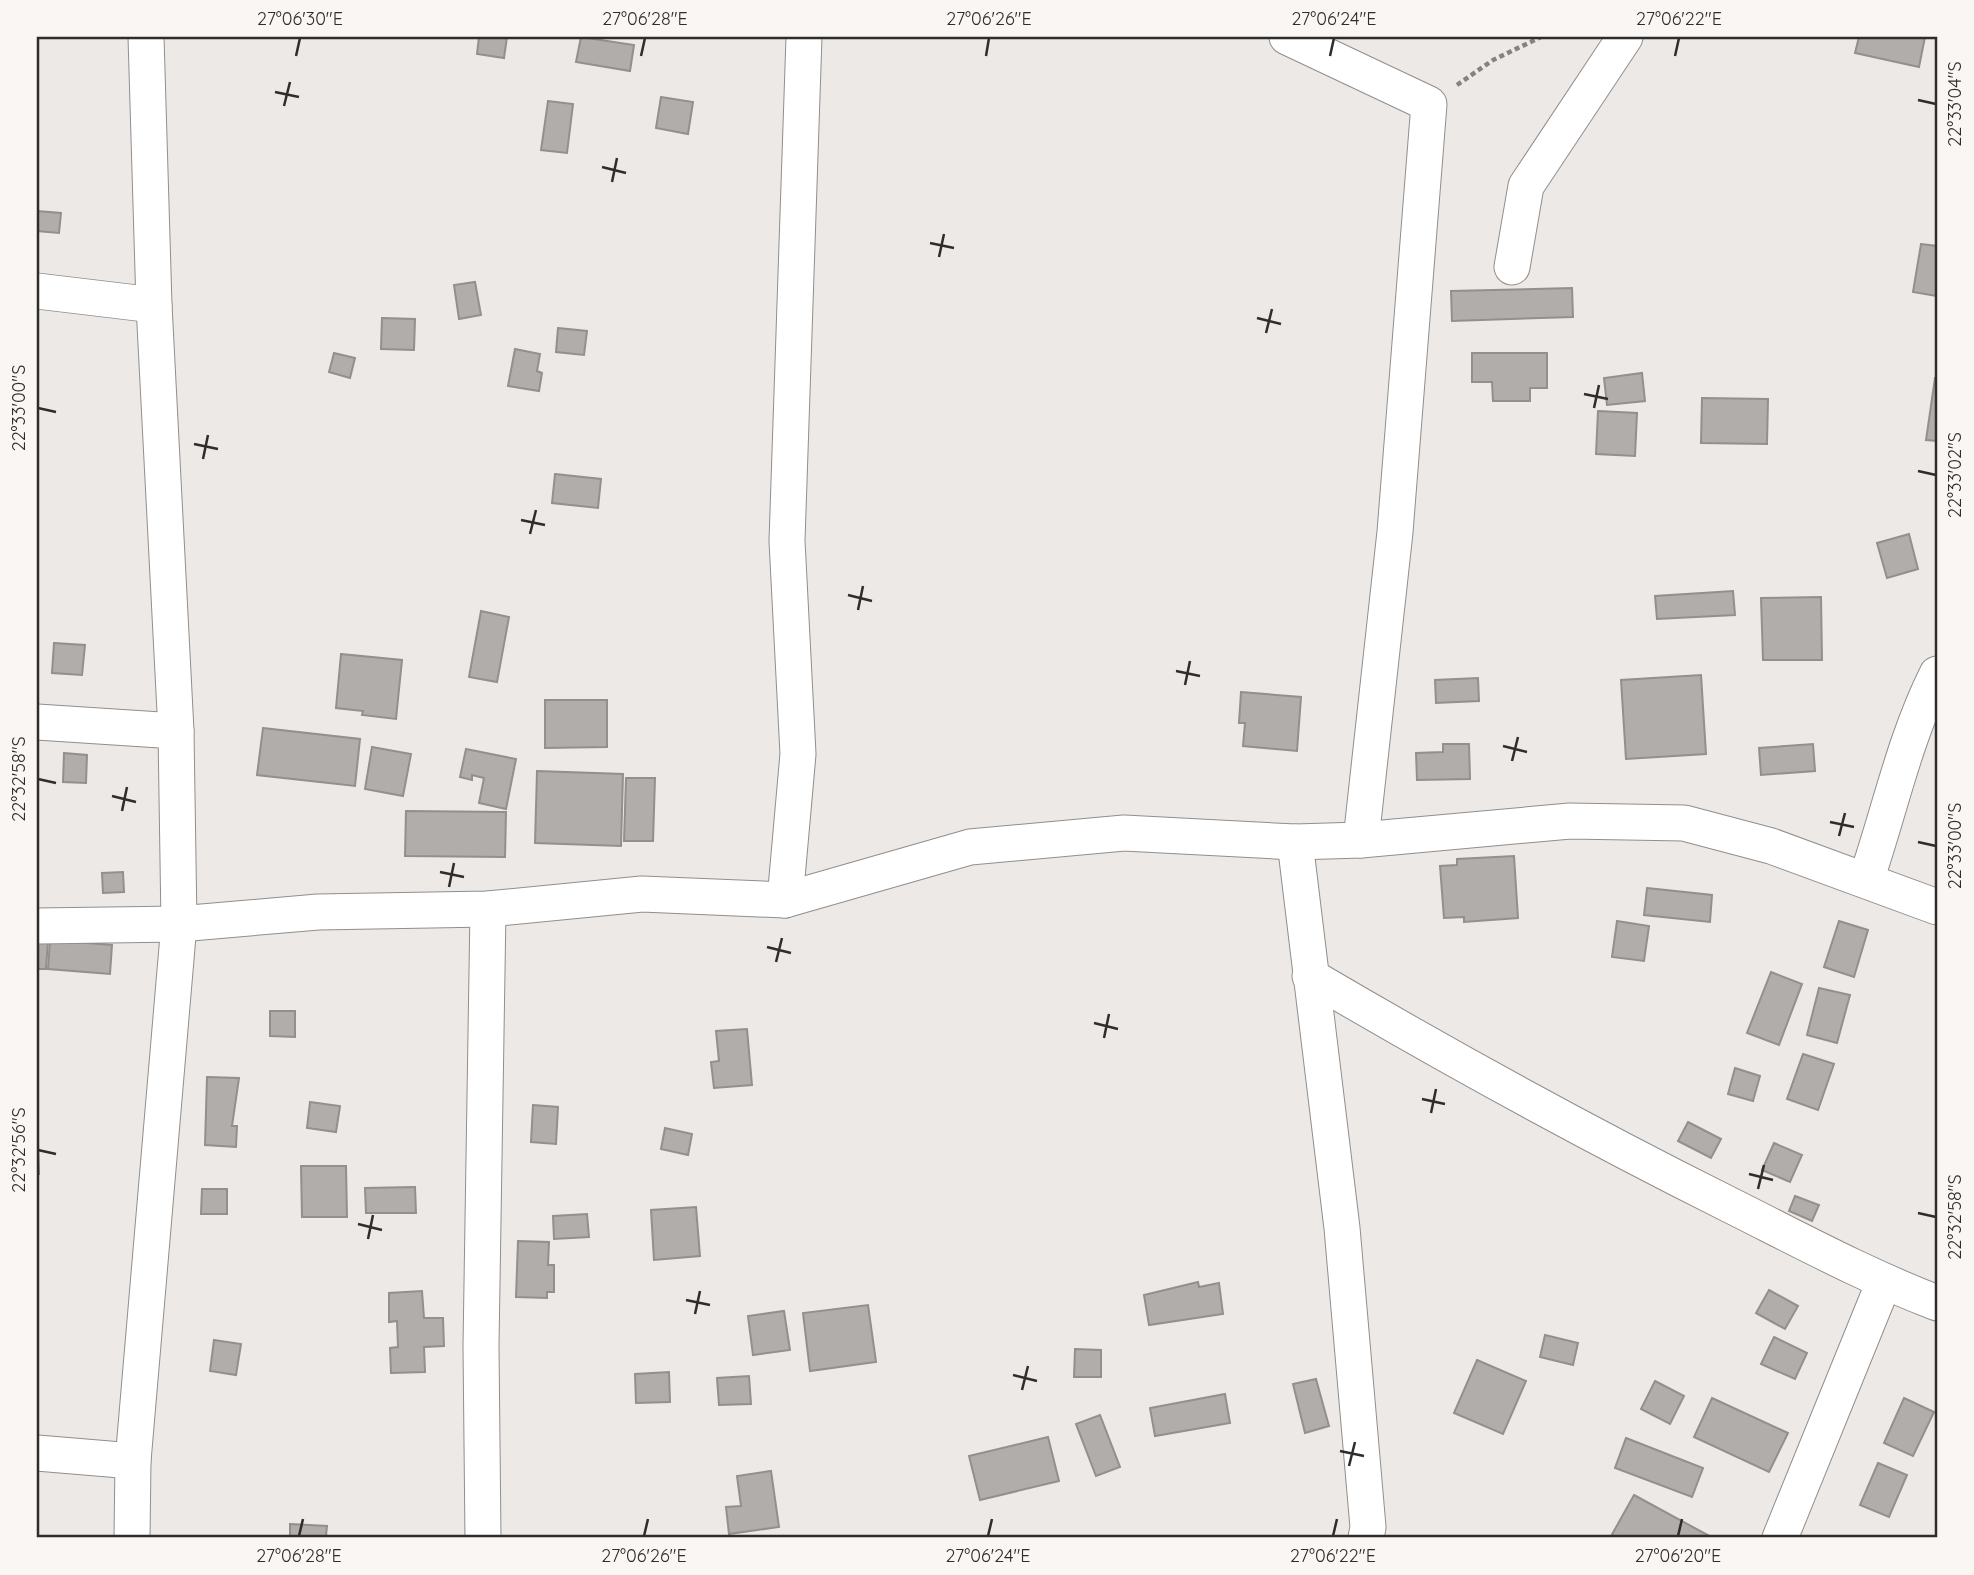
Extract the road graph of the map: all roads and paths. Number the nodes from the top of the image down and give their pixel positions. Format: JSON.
{"nodes":[{"id":1,"x":146,"y":37,"type":"edge"},
{"id":2,"x":804,"y":37,"type":"edge"},
{"id":3,"x":1287,"y":37,"type":"edge"},
{"id":4,"x":1541,"y":37,"type":"edge"},
{"id":5,"x":1625,"y":37,"type":"edge"},
{"id":6,"x":1429,"y":104,"type":"junction"},
{"id":7,"x":1512,"y":267,"type":"dead end"},
{"id":8,"x":37,"y":291,"type":"edge"},
{"id":9,"x":154,"y":304,"type":"junction"},
{"id":10,"x":1937,"y":674,"type":"edge"},
{"id":11,"x":37,"y":722,"type":"edge"},
{"id":12,"x":176,"y":731,"type":"junction"},
{"id":13,"x":1361,"y":840,"type":"junction"},
{"id":14,"x":1295,"y":842,"type":"junction"},
{"id":15,"x":1866,"y":880,"type":"junction"},
{"id":16,"x":785,"y":900,"type":"junction"},
{"id":17,"x":1937,"y":907,"type":"edge"},
{"id":18,"x":488,"y":909,"type":"junction"},
{"id":19,"x":179,"y":924,"type":"junction"},
{"id":20,"x":37,"y":926,"type":"edge"},
{"id":21,"x":1310,"y":976,"type":"junction"},
{"id":22,"x":1884,"y":1282,"type":"junction"},
{"id":23,"x":1937,"y":1303,"type":"edge"},
{"id":24,"x":37,"y":1453,"type":"edge"},
{"id":25,"x":133,"y":1461,"type":"junction"},
{"id":26,"x":1376,"y":1535,"type":"edge"},
{"id":27,"x":132,"y":1538,"type":"edge"},
{"id":28,"x":483,"y":1538,"type":"edge"},
{"id":29,"x":1780,"y":1538,"type":"edge"}],
"edges":[{"from":1,"to":9,"type":"street"},
{"from":2,"to":16,"type":"street"},
{"from":3,"to":6,"type":"street"},
{"from":4,"to":6,"type":"path"},
{"from":5,"to":7,"type":"street"},
{"from":6,"to":13,"type":"street"},
{"from":8,"to":9,"type":"street"},
{"from":9,"to":12,"type":"street"},
{"from":10,"to":15,"type":"street"},
{"from":11,"to":12,"type":"street"},
{"from":12,"to":19,"type":"street"},
{"from":13,"to":14,"type":"street"},
{"from":13,"to":15,"type":"street"},
{"from":14,"to":16,"type":"street"},
{"from":14,"to":21,"type":"street"},
{"from":15,"to":17,"type":"street"},
{"from":16,"to":18,"type":"street"},
{"from":18,"to":19,"type":"street"},
{"from":18,"to":28,"type":"street"},
{"from":19,"to":20,"type":"street"},
{"from":19,"to":25,"type":"street"},
{"from":21,"to":22,"type":"street"},
{"from":21,"to":26,"type":"street"},
{"from":22,"to":23,"type":"street"},
{"from":22,"to":29,"type":"street"},
{"from":24,"to":25,"type":"street"},
{"from":25,"to":27,"type":"street"}]}
